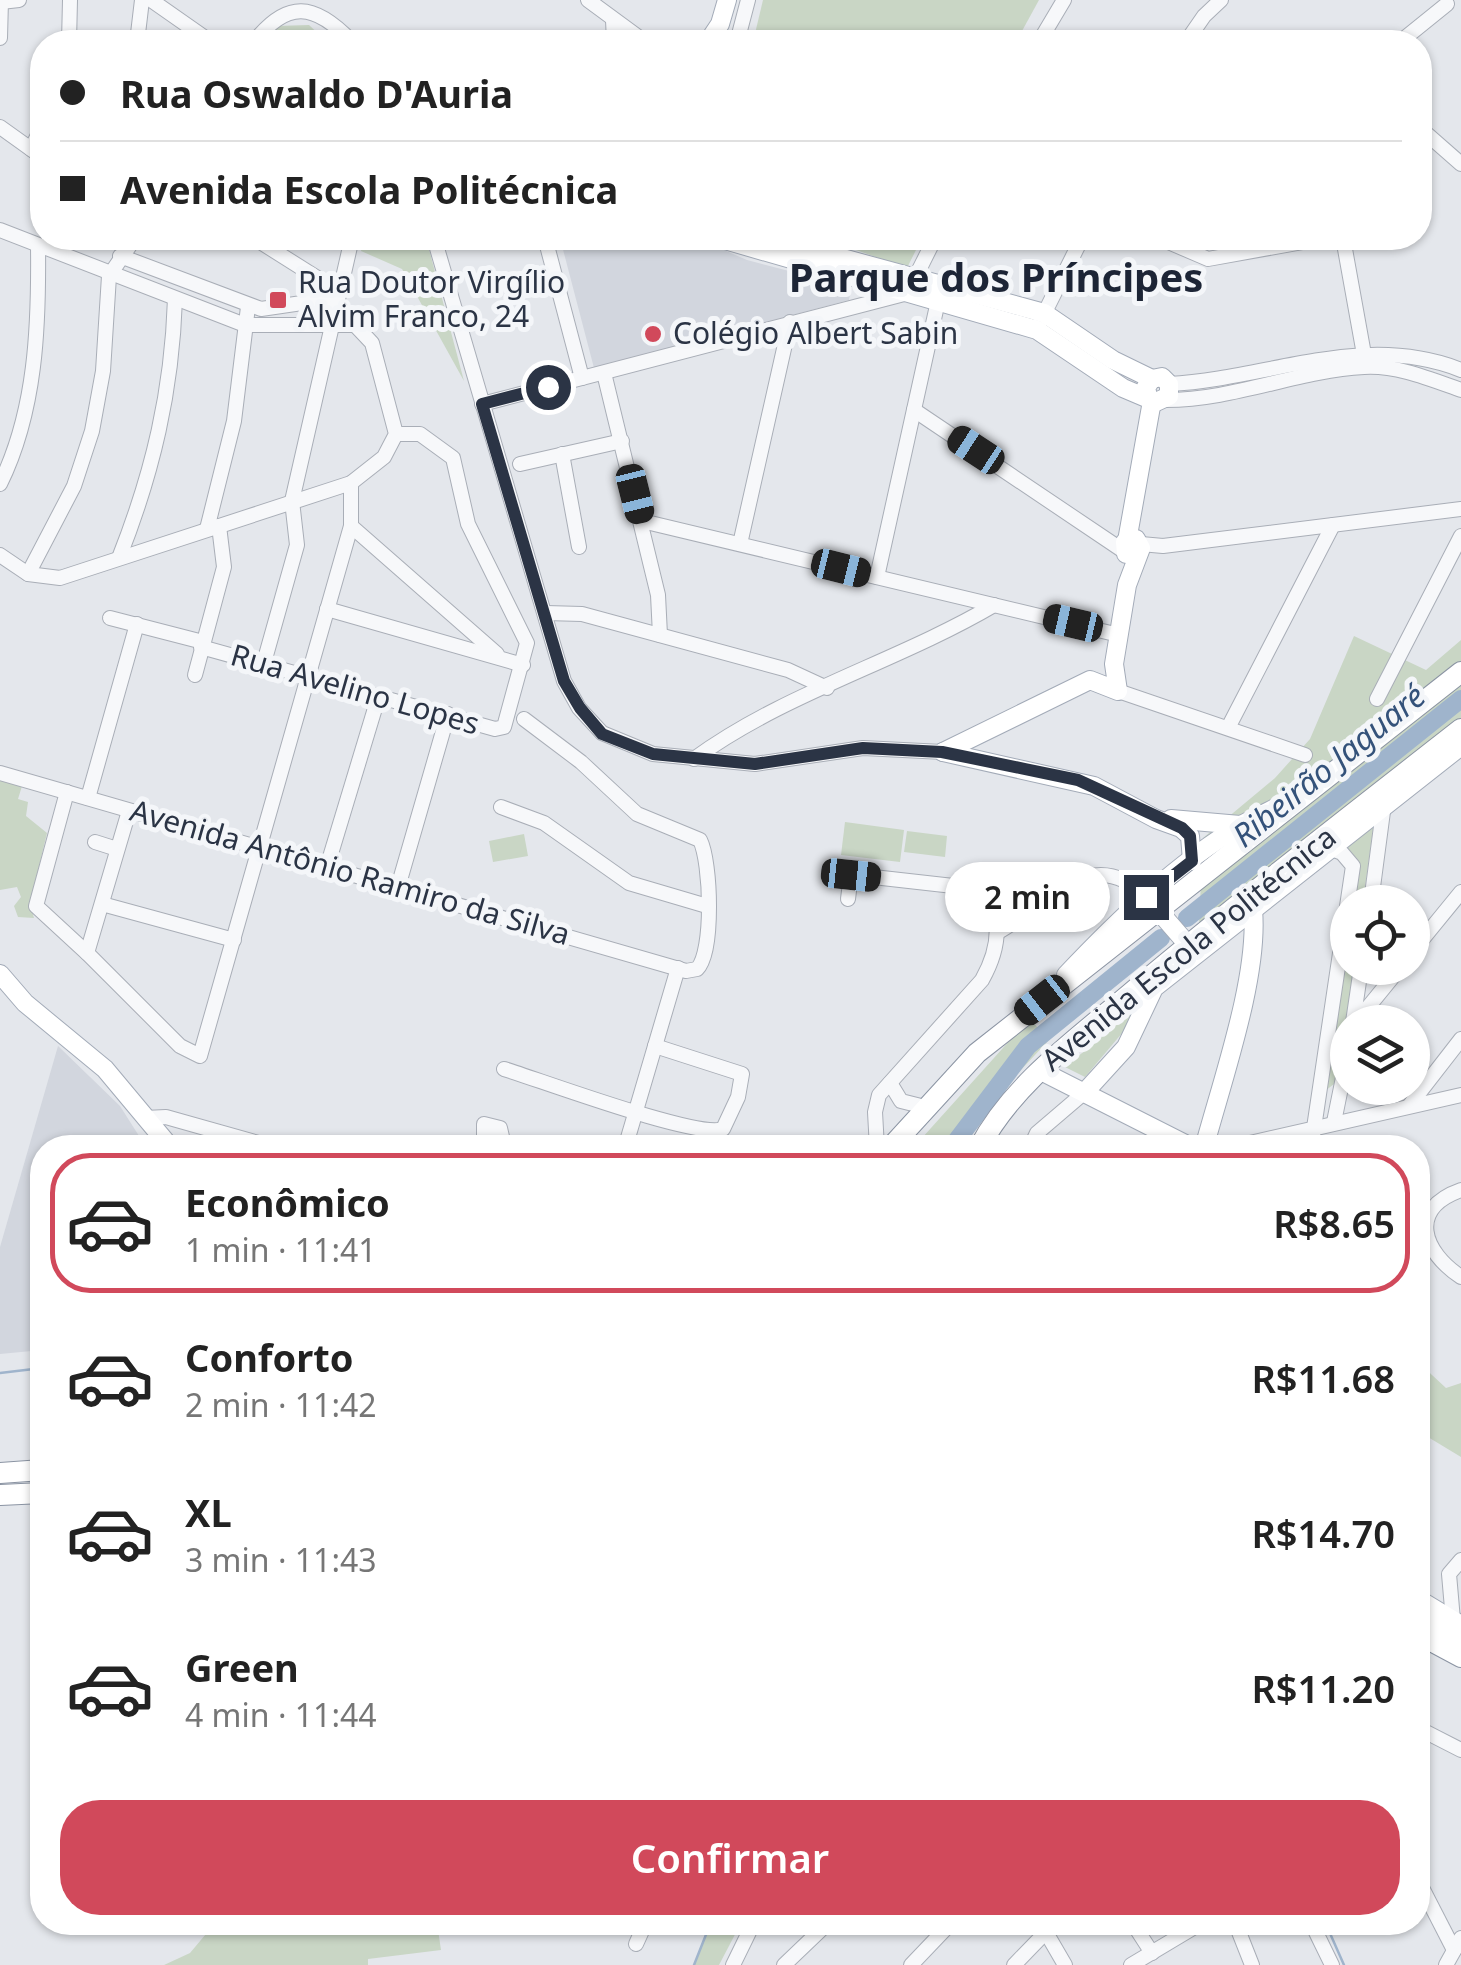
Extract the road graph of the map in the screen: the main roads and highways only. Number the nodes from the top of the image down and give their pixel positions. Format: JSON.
{"nodes":[{"id":1,"x":727,"y":0,"type":"edge"},
{"id":2,"x":716,"y":30,"type":"edge"},
{"id":3,"x":766,"y":250,"type":"edge"},
{"id":4,"x":804,"y":250,"type":"edge"},
{"id":5,"x":905,"y":285,"type":"junction"},
{"id":6,"x":1040,"y":321,"type":"junction"},
{"id":7,"x":1114,"y":664,"type":"junction"},
{"id":8,"x":1461,"y":672,"type":"edge"},
{"id":9,"x":1090,"y":680,"type":"junction"},
{"id":10,"x":1461,"y":730,"type":"edge"},
{"id":11,"x":1461,"y":746,"type":"edge"},
{"id":12,"x":1319,"y":782,"type":"junction"},
{"id":13,"x":1142,"y":811,"type":"junction"},
{"id":14,"x":1242,"y":825,"type":"junction"},
{"id":15,"x":1192,"y":861,"type":"junction"},
{"id":16,"x":1293,"y":870,"type":"junction"},
{"id":17,"x":1157,"y":909,"type":"junction"},
{"id":18,"x":1253,"y":910,"type":"junction"},
{"id":19,"x":1232,"y":925,"type":"junction"},
{"id":20,"x":1188,"y":944,"type":"junction"},
{"id":21,"x":1250,"y":949,"type":"junction"},
{"id":22,"x":0,"y":974,"type":"edge"},
{"id":23,"x":1041,"y":1070,"type":"junction"},
{"id":24,"x":1085,"y":1092,"type":"junction"},
{"id":25,"x":159,"y":1135,"type":"edge"},
{"id":26,"x":901,"y":1135,"type":"edge"},
{"id":27,"x":989,"y":1135,"type":"edge"},
{"id":28,"x":1168,"y":1135,"type":"edge"},
{"id":29,"x":1207,"y":1135,"type":"edge"},
{"id":30,"x":30,"y":1471,"type":"edge"},
{"id":31,"x":0,"y":1474,"type":"edge"},
{"id":32,"x":30,"y":1495,"type":"edge"},
{"id":33,"x":0,"y":1496,"type":"edge"},
{"id":34,"x":30,"y":1498,"type":"edge"},
{"id":35,"x":0,"y":1506,"type":"edge"},
{"id":36,"x":1430,"y":1608,"type":"edge"},
{"id":37,"x":1430,"y":1619,"type":"edge"},
{"id":38,"x":1458,"y":1628,"type":"edge"},
{"id":39,"x":1430,"y":1640,"type":"edge"},
{"id":40,"x":1461,"y":1657,"type":"edge"}],
"edges":[{"from":1,"to":2,"type":"main road"},
{"from":3,"to":5,"type":"main road"},
{"from":4,"to":5,"type":"main road"},
{"from":5,"to":6,"type":"main road"},
{"from":5,"to":6,"type":"main road"},
{"from":6,"to":7,"type":"main road"},
{"from":7,"to":9,"type":"main road"},
{"from":7,"to":9,"type":"main road"},
{"from":8,"to":12,"type":"highway","name":"Avenida Escola Politécnica"},
{"from":9,"to":13,"type":"main road"},
{"from":10,"to":16,"type":"highway","name":"Avenida Escola Politécnica"},
{"from":11,"to":16,"type":"main road"},
{"from":12,"to":14,"type":"main road","name":"Avenida Escola Politécnica"},
{"from":12,"to":17,"type":"highway","name":"Avenida Escola Politécnica"},
{"from":13,"to":14,"type":"main road"},
{"from":13,"to":15,"type":"main road"},
{"from":14,"to":15,"type":"main road","name":"Avenida Escola Politécnica"},
{"from":15,"to":17,"type":"main road","name":"Avenida Escola Politécnica"},
{"from":16,"to":18,"type":"main road"},
{"from":16,"to":20,"type":"highway","name":"Avenida Escola Politécnica"},
{"from":17,"to":20,"type":"main road"},
{"from":17,"to":26,"type":"highway","name":"Avenida Escola Politécnica"},
{"from":18,"to":19,"type":"main road"},
{"from":18,"to":21,"type":"main road"},
{"from":19,"to":20,"type":"main road"},
{"from":19,"to":21,"type":"main road"},
{"from":20,"to":23,"type":"highway","name":"Avenida Escola Politécnica"},
{"from":20,"to":24,"type":"main road"},
{"from":21,"to":29,"type":"main road"},
{"from":22,"to":25,"type":"main road"},
{"from":23,"to":24,"type":"main road"},
{"from":23,"to":27,"type":"highway","name":"Avenida Escola Politécnica"},
{"from":24,"to":28,"type":"main road"},
{"from":30,"to":31,"type":"highway"},
{"from":32,"to":33,"type":"highway"},
{"from":34,"to":35,"type":"main road"},
{"from":36,"to":38,"type":"main road"},
{"from":37,"to":38,"type":"highway"},
{"from":39,"to":40,"type":"highway"}]}
